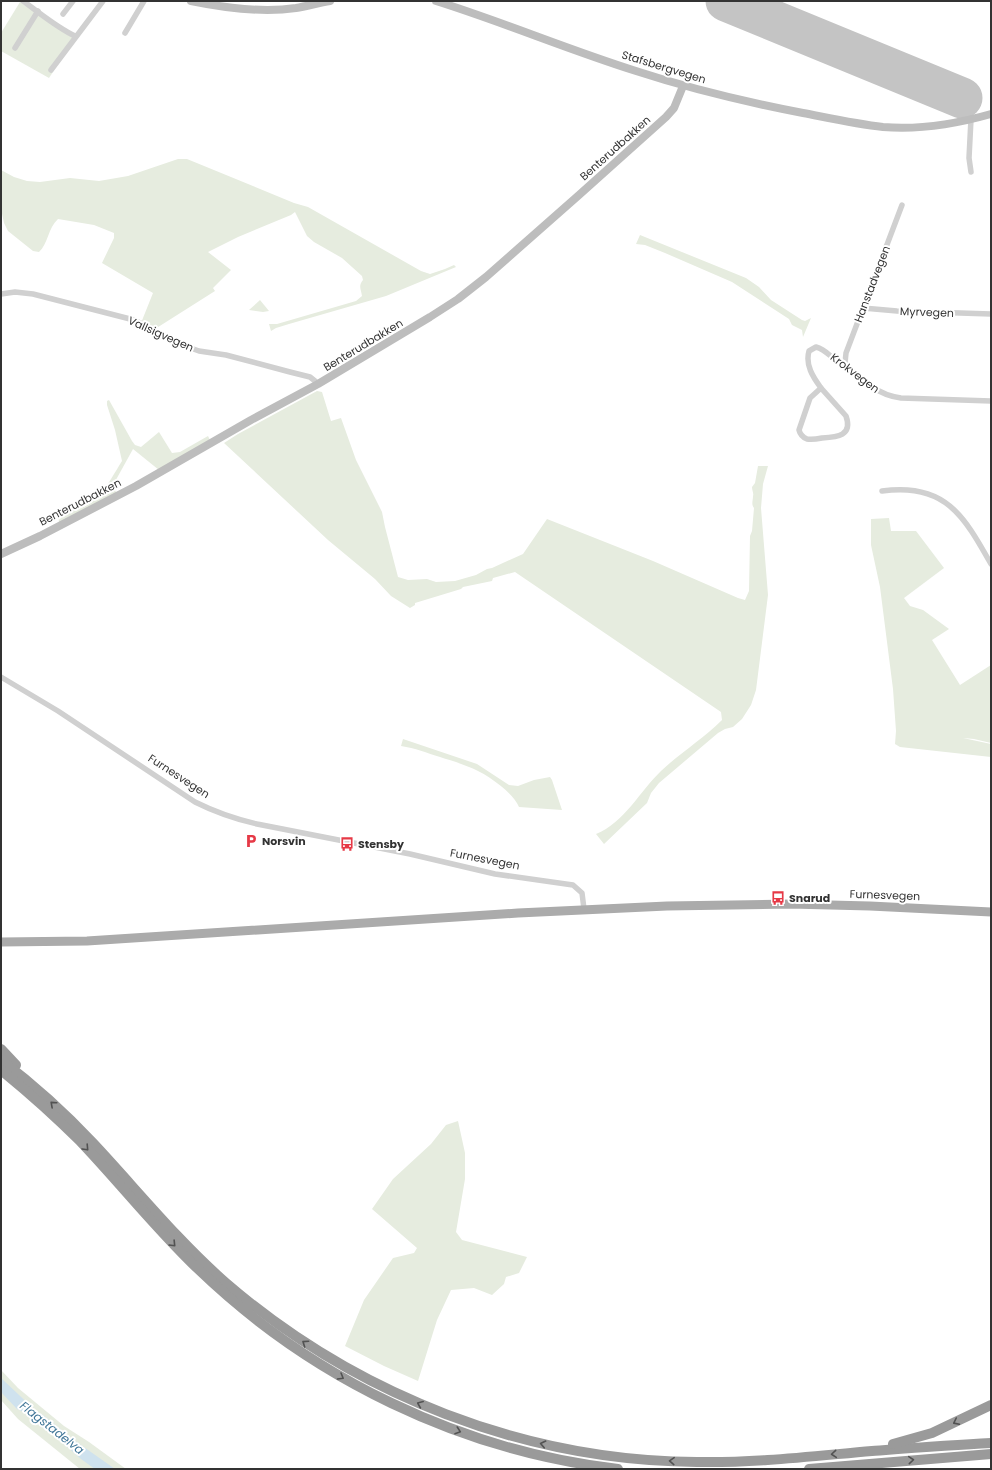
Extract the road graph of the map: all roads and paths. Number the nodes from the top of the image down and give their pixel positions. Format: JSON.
{"nodes":[{"id":1,"x":23,"y":1,"type":"edge"},
{"id":2,"x":73,"y":1,"type":"edge"},
{"id":3,"x":103,"y":1,"type":"edge"},
{"id":4,"x":144,"y":1,"type":"edge"},
{"id":5,"x":194,"y":1,"type":"edge"},
{"id":6,"x":330,"y":1,"type":"edge"},
{"id":7,"x":436,"y":1,"type":"edge"},
{"id":8,"x":38,"y":11,"type":"junction"},
{"id":9,"x":63,"y":14,"type":"dead end"},
{"id":10,"x":125,"y":33,"type":"dead end"},
{"id":11,"x":75,"y":36,"type":"junction"},
{"id":12,"x":15,"y":48,"type":"dead end"},
{"id":13,"x":51,"y":70,"type":"dead end"},
{"id":14,"x":683,"y":86,"type":"junction"},
{"id":15,"x":991,"y":114,"type":"edge"},
{"id":16,"x":971,"y":119,"type":"junction"},
{"id":17,"x":971,"y":172,"type":"dead end"},
{"id":18,"x":902,"y":205,"type":"dead end"},
{"id":19,"x":1,"y":294,"type":"edge"},
{"id":20,"x":864,"y":308,"type":"junction"},
{"id":21,"x":991,"y":314,"type":"edge"},
{"id":22,"x":845,"y":363,"type":"junction"},
{"id":23,"x":318,"y":384,"type":"junction"},
{"id":24,"x":821,"y":388,"type":"junction"},
{"id":25,"x":991,"y":401,"type":"edge"},
{"id":26,"x":882,"y":491,"type":"dead end"},
{"id":27,"x":1,"y":554,"type":"edge"},
{"id":28,"x":991,"y":564,"type":"edge"},
{"id":29,"x":1,"y":678,"type":"edge"},
{"id":30,"x":584,"y":909,"type":"junction"},
{"id":31,"x":991,"y":912,"type":"edge"},
{"id":32,"x":1,"y":942,"type":"edge"},
{"id":33,"x":1,"y":1049,"type":"edge"},
{"id":34,"x":1,"y":1060,"type":"edge"},
{"id":35,"x":1,"y":1070,"type":"edge"},
{"id":36,"x":36,"y":1088,"type":"junction"},
{"id":37,"x":991,"y":1405,"type":"edge"},
{"id":38,"x":991,"y":1443,"type":"edge"},
{"id":39,"x":873,"y":1451,"type":"junction"},
{"id":40,"x":991,"y":1454,"type":"edge"},
{"id":41,"x":858,"y":1465,"type":"junction"},
{"id":42,"x":618,"y":1469,"type":"edge"},
{"id":43,"x":809,"y":1469,"type":"edge"},
{"id":44,"x":886,"y":1469,"type":"edge"}],
"edges":[{"from":1,"to":8,"type":"street"},
{"from":2,"to":9,"type":"street"},
{"from":3,"to":11,"type":"street"},
{"from":4,"to":10,"type":"street"},
{"from":5,"to":6,"type":"main road"},
{"from":7,"to":14,"type":"main road","name":"Stafsbergvegen"},
{"from":8,"to":11,"type":"street"},
{"from":8,"to":12,"type":"street"},
{"from":11,"to":13,"type":"street"},
{"from":14,"to":16,"type":"main road","name":"Stafsbergvegen"},
{"from":14,"to":23,"type":"main road","name":"Benterudbakken"},
{"from":15,"to":16,"type":"main road","name":"Stafsbergvegen"},
{"from":16,"to":17,"type":"street"},
{"from":18,"to":20,"type":"street","name":"Hanstadvegen"},
{"from":19,"to":23,"type":"street","name":"Vallsigvegen"},
{"from":20,"to":21,"type":"street","name":"Myrvegen"},
{"from":20,"to":22,"type":"street","name":"Hanstadvegen"},
{"from":22,"to":24,"type":"street","name":"Krokvegen"},
{"from":22,"to":25,"type":"street","name":"Krokvegen"},
{"from":23,"to":27,"type":"main road","name":"Benterudbakken"},
{"from":24,"to":24,"type":"street","name":"Krokvegen"},
{"from":26,"to":28,"type":"street"},
{"from":29,"to":30,"type":"street","name":"Furnesvegen"},
{"from":30,"to":31,"type":"main road","name":"Furnesvegen"},
{"from":30,"to":32,"type":"main road"},
{"from":33,"to":36,"type":"highway"},
{"from":34,"to":36,"type":"highway"},
{"from":35,"to":42,"type":"highway","one_way":true},
{"from":39,"to":36,"type":"highway","one_way":true},
{"from":37,"to":39,"type":"highway","one_way":true},
{"from":38,"to":39,"type":"highway"},
{"from":41,"to":40,"type":"highway","one_way":true},
{"from":41,"to":43,"type":"highway"},
{"from":41,"to":44,"type":"highway"}]}
